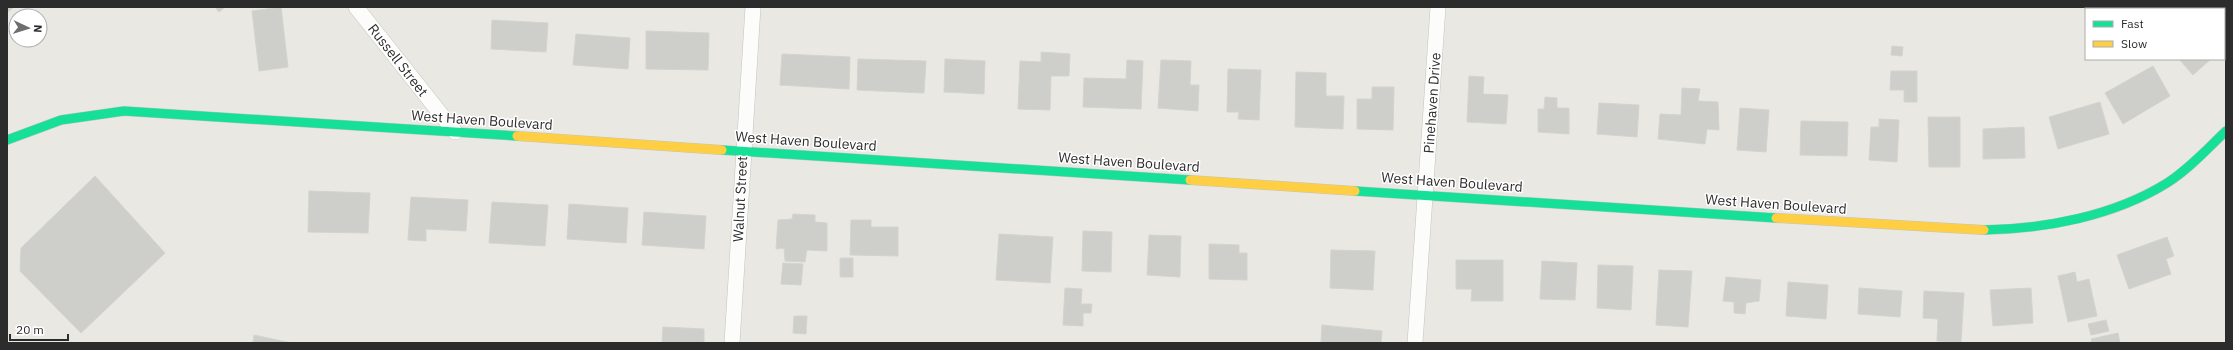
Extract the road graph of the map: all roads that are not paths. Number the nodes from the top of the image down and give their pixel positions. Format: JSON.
{"nodes":[{"id":1,"x":356,"y":7,"type":"edge"},
{"id":2,"x":753,"y":7,"type":"edge"},
{"id":3,"x":1438,"y":7,"type":"edge"},
{"id":4,"x":2226,"y":131,"type":"edge"},
{"id":5,"x":455,"y":132,"type":"junction"},
{"id":6,"x":7,"y":140,"type":"edge"},
{"id":7,"x":743,"y":151,"type":"junction"},
{"id":8,"x":1425,"y":194,"type":"junction"},
{"id":9,"x":732,"y":343,"type":"edge"},
{"id":10,"x":1415,"y":343,"type":"edge"}],
"edges":[{"from":1,"to":5,"type":"street","name":"Russell Street"},
{"from":2,"to":7,"type":"street","name":"Walnut Street"},
{"from":3,"to":8,"type":"street","name":"Pinehaven Drive"},
{"from":4,"to":8,"type":"street","name":"West Haven Boulevard"},
{"from":5,"to":6,"type":"street","name":"West Haven Boulevard"},
{"from":5,"to":7,"type":"street","name":"West Haven Boulevard"},
{"from":7,"to":8,"type":"street","name":"West Haven Boulevard"},
{"from":7,"to":9,"type":"street","name":"Walnut Street"},
{"from":8,"to":10,"type":"street","name":"Pinehaven Drive"}]}
